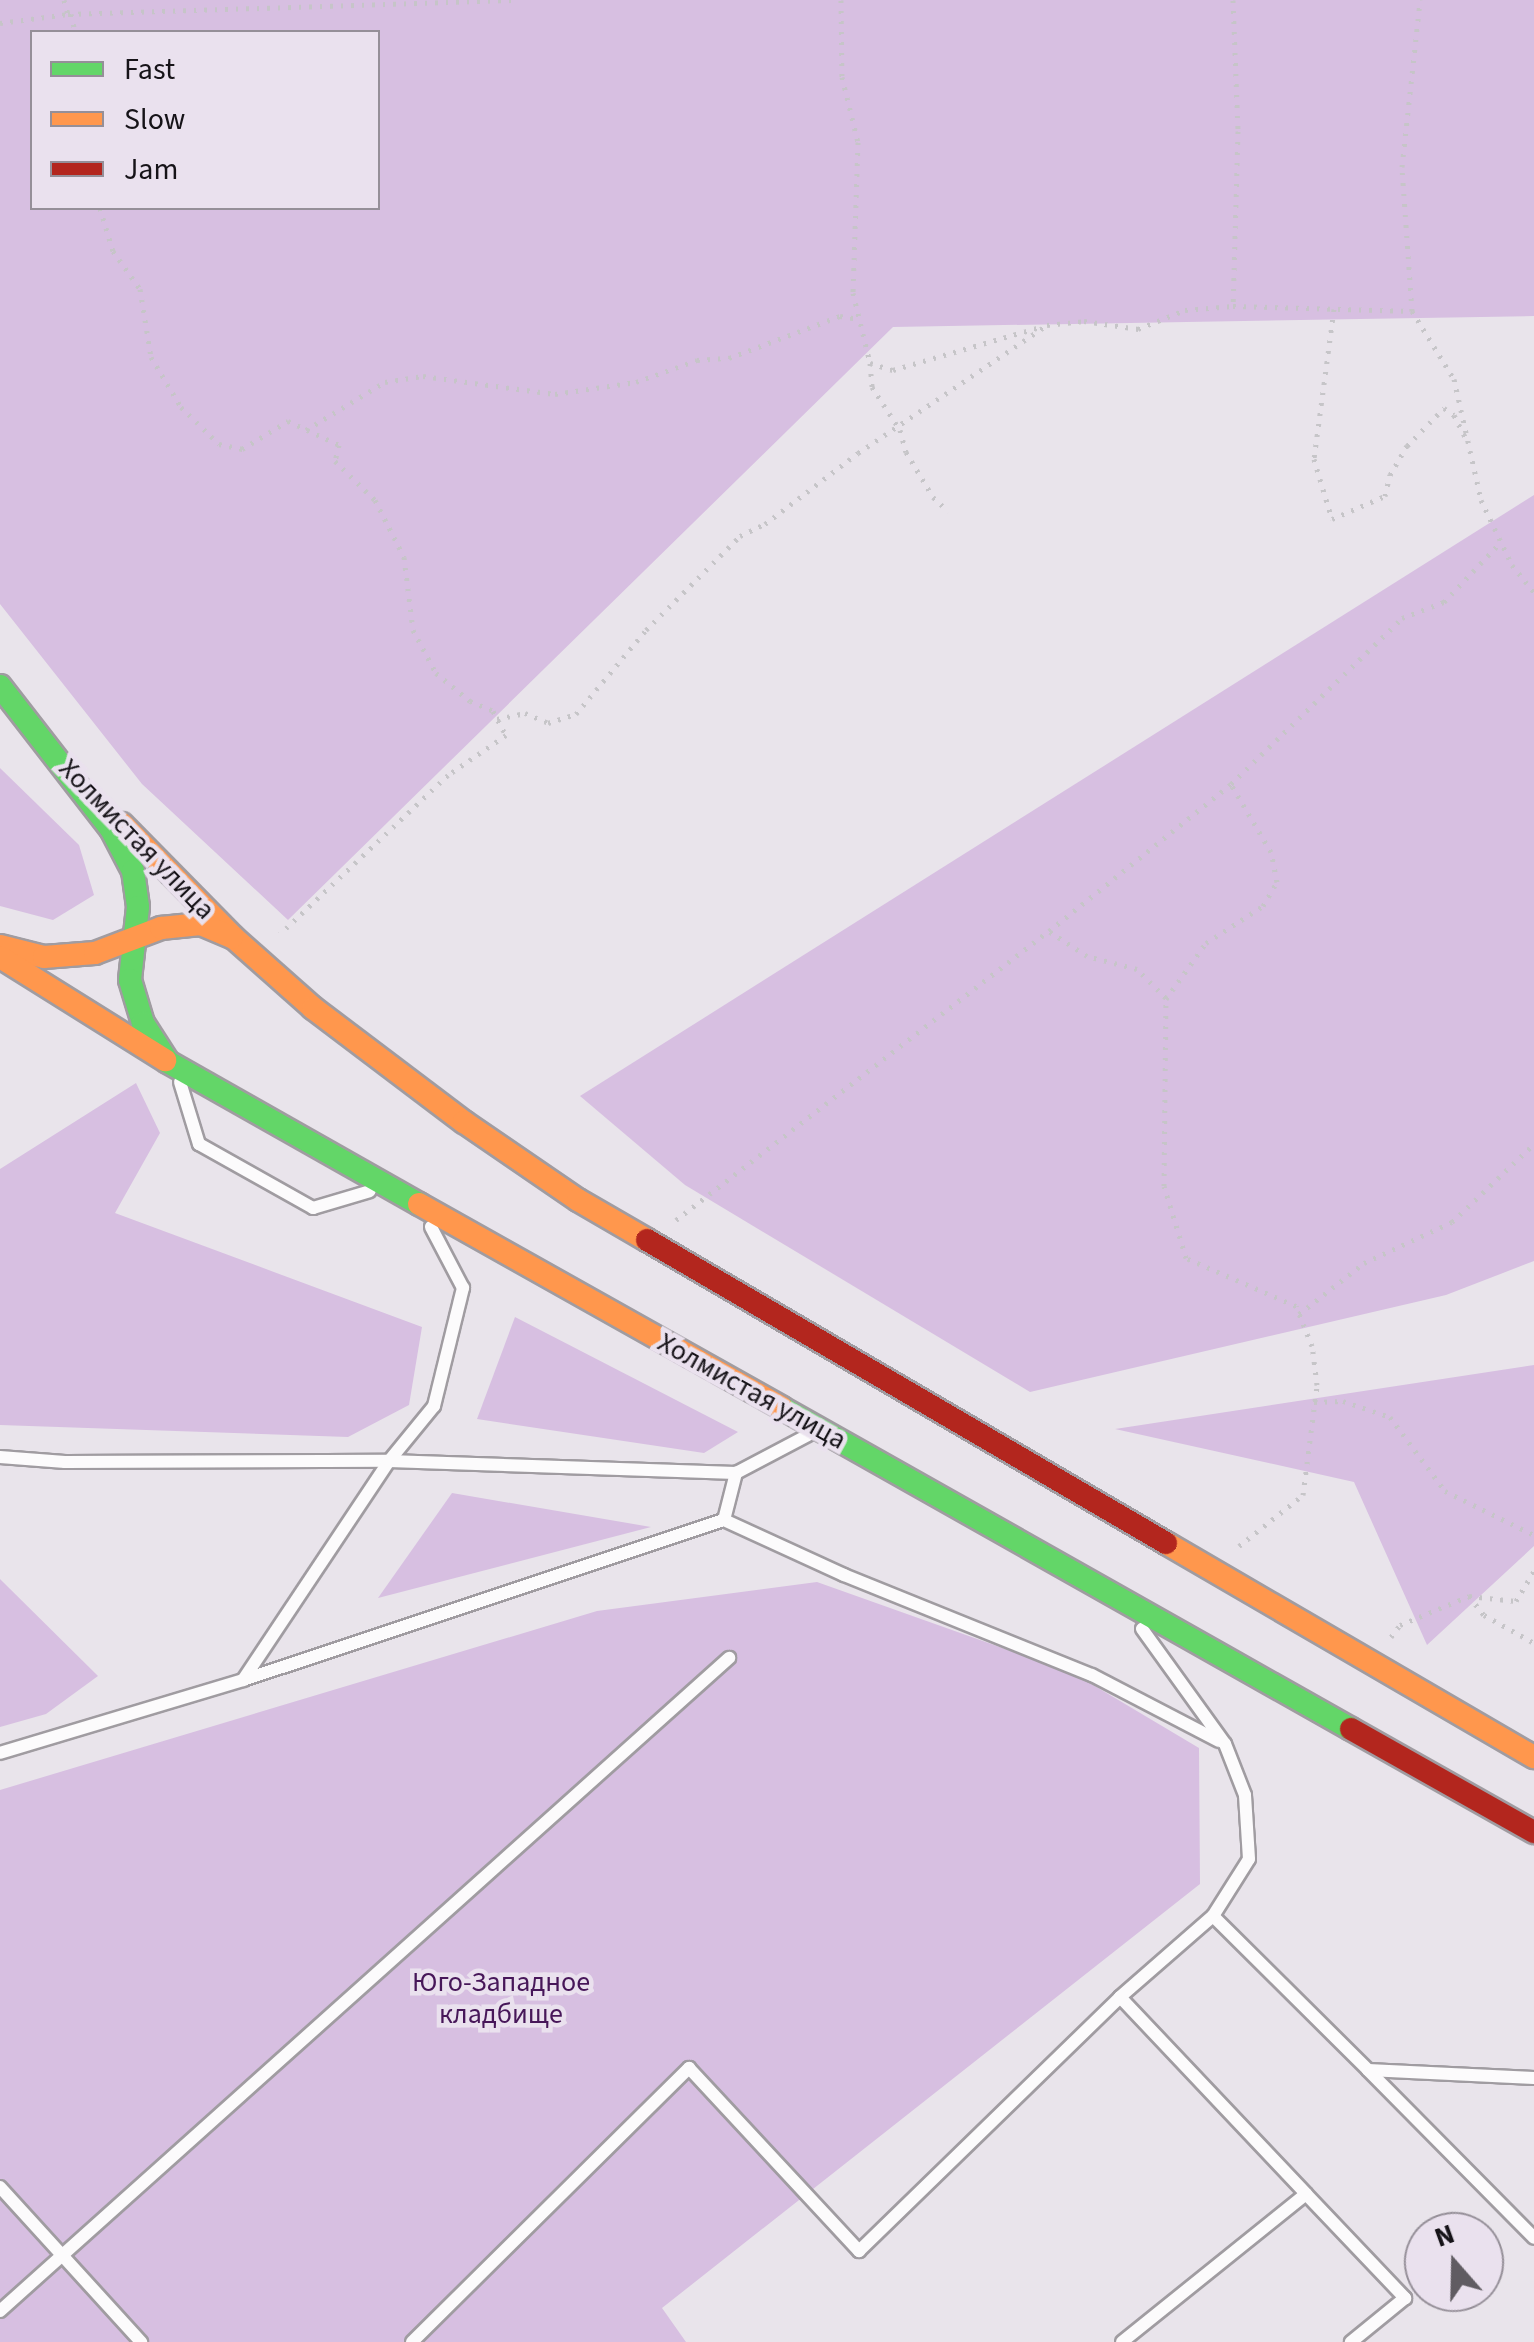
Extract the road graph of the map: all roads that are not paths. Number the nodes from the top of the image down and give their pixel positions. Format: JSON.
{"nodes":[{"id":1,"x":0,"y":686,"type":"edge"},
{"id":2,"x":51,"y":751,"type":"junction"},
{"id":3,"x":233,"y":937,"type":"junction"},
{"id":4,"x":131,"y":939,"type":"junction"},
{"id":5,"x":0,"y":946,"type":"edge"},
{"id":6,"x":0,"y":958,"type":"edge"},
{"id":7,"x":171,"y":1064,"type":"junction"},
{"id":8,"x":388,"y":1186,"type":"junction"},
{"id":9,"x":418,"y":1203,"type":"junction"},
{"id":10,"x":819,"y":1428,"type":"junction"},
{"id":11,"x":0,"y":1458,"type":"edge"},
{"id":12,"x":388,"y":1461,"type":"junction"},
{"id":13,"x":736,"y":1473,"type":"junction"},
{"id":14,"x":724,"y":1520,"type":"junction"},
{"id":15,"x":1120,"y":1598,"type":"junction"},
{"id":16,"x":729,"y":1658,"type":"dead end"},
{"id":17,"x":243,"y":1680,"type":"junction"},
{"id":18,"x":1225,"y":1744,"type":"junction"},
{"id":19,"x":0,"y":1753,"type":"edge"},
{"id":20,"x":1534,"y":1758,"type":"edge"},
{"id":21,"x":1534,"y":1832,"type":"edge"},
{"id":22,"x":1213,"y":1916,"type":"junction"},
{"id":23,"x":1120,"y":1997,"type":"junction"},
{"id":24,"x":1368,"y":2070,"type":"junction"},
{"id":25,"x":1534,"y":2078,"type":"edge"},
{"id":26,"x":0,"y":2187,"type":"edge"},
{"id":27,"x":1306,"y":2194,"type":"junction"},
{"id":28,"x":1534,"y":2238,"type":"edge"},
{"id":29,"x":62,"y":2256,"type":"junction"},
{"id":30,"x":0,"y":2311,"type":"edge"},
{"id":31,"x":141,"y":2342,"type":"edge"},
{"id":32,"x":412,"y":2342,"type":"edge"},
{"id":33,"x":1122,"y":2342,"type":"edge"},
{"id":34,"x":1350,"y":2342,"type":"edge"}],
"edges":[{"from":1,"to":2,"type":"main road"},
{"from":2,"to":3,"type":"main road","name":"Холмистая улица"},
{"from":2,"to":4,"type":"main road","name":"Холмистая улица"},
{"from":3,"to":4,"type":"main road"},
{"from":3,"to":20,"type":"main road","name":"Холмистая улица"},
{"from":4,"to":5,"type":"main road"},
{"from":4,"to":7,"type":"main road","name":"Холмистая улица"},
{"from":6,"to":7,"type":"main road"},
{"from":7,"to":8,"type":"main road","name":"Холмистая улица"},
{"from":7,"to":8,"type":"lane"},
{"from":8,"to":9,"type":"main road","name":"Холмистая улица"},
{"from":9,"to":10,"type":"main road","name":"Холмистая улица"},
{"from":9,"to":12,"type":"lane"},
{"from":10,"to":13,"type":"lane"},
{"from":10,"to":15,"type":"main road","name":"Холмистая улица"},
{"from":11,"to":12,"type":"lane"},
{"from":12,"to":13,"type":"lane"},
{"from":12,"to":17,"type":"lane"},
{"from":13,"to":14,"type":"lane"},
{"from":14,"to":17,"type":"lane"},
{"from":14,"to":18,"type":"lane"},
{"from":15,"to":18,"type":"lane"},
{"from":15,"to":21,"type":"main road","name":"Холмистая улица"},
{"from":16,"to":29,"type":"lane"},
{"from":17,"to":19,"type":"lane"},
{"from":18,"to":22,"type":"lane"},
{"from":22,"to":23,"type":"lane"},
{"from":22,"to":24,"type":"lane"},
{"from":23,"to":27,"type":"lane"},
{"from":23,"to":32,"type":"lane"},
{"from":24,"to":25,"type":"lane"},
{"from":24,"to":28,"type":"lane"},
{"from":26,"to":29,"type":"lane"},
{"from":27,"to":33,"type":"lane"},
{"from":27,"to":34,"type":"lane"},
{"from":29,"to":30,"type":"lane"},
{"from":29,"to":31,"type":"lane"}]}
